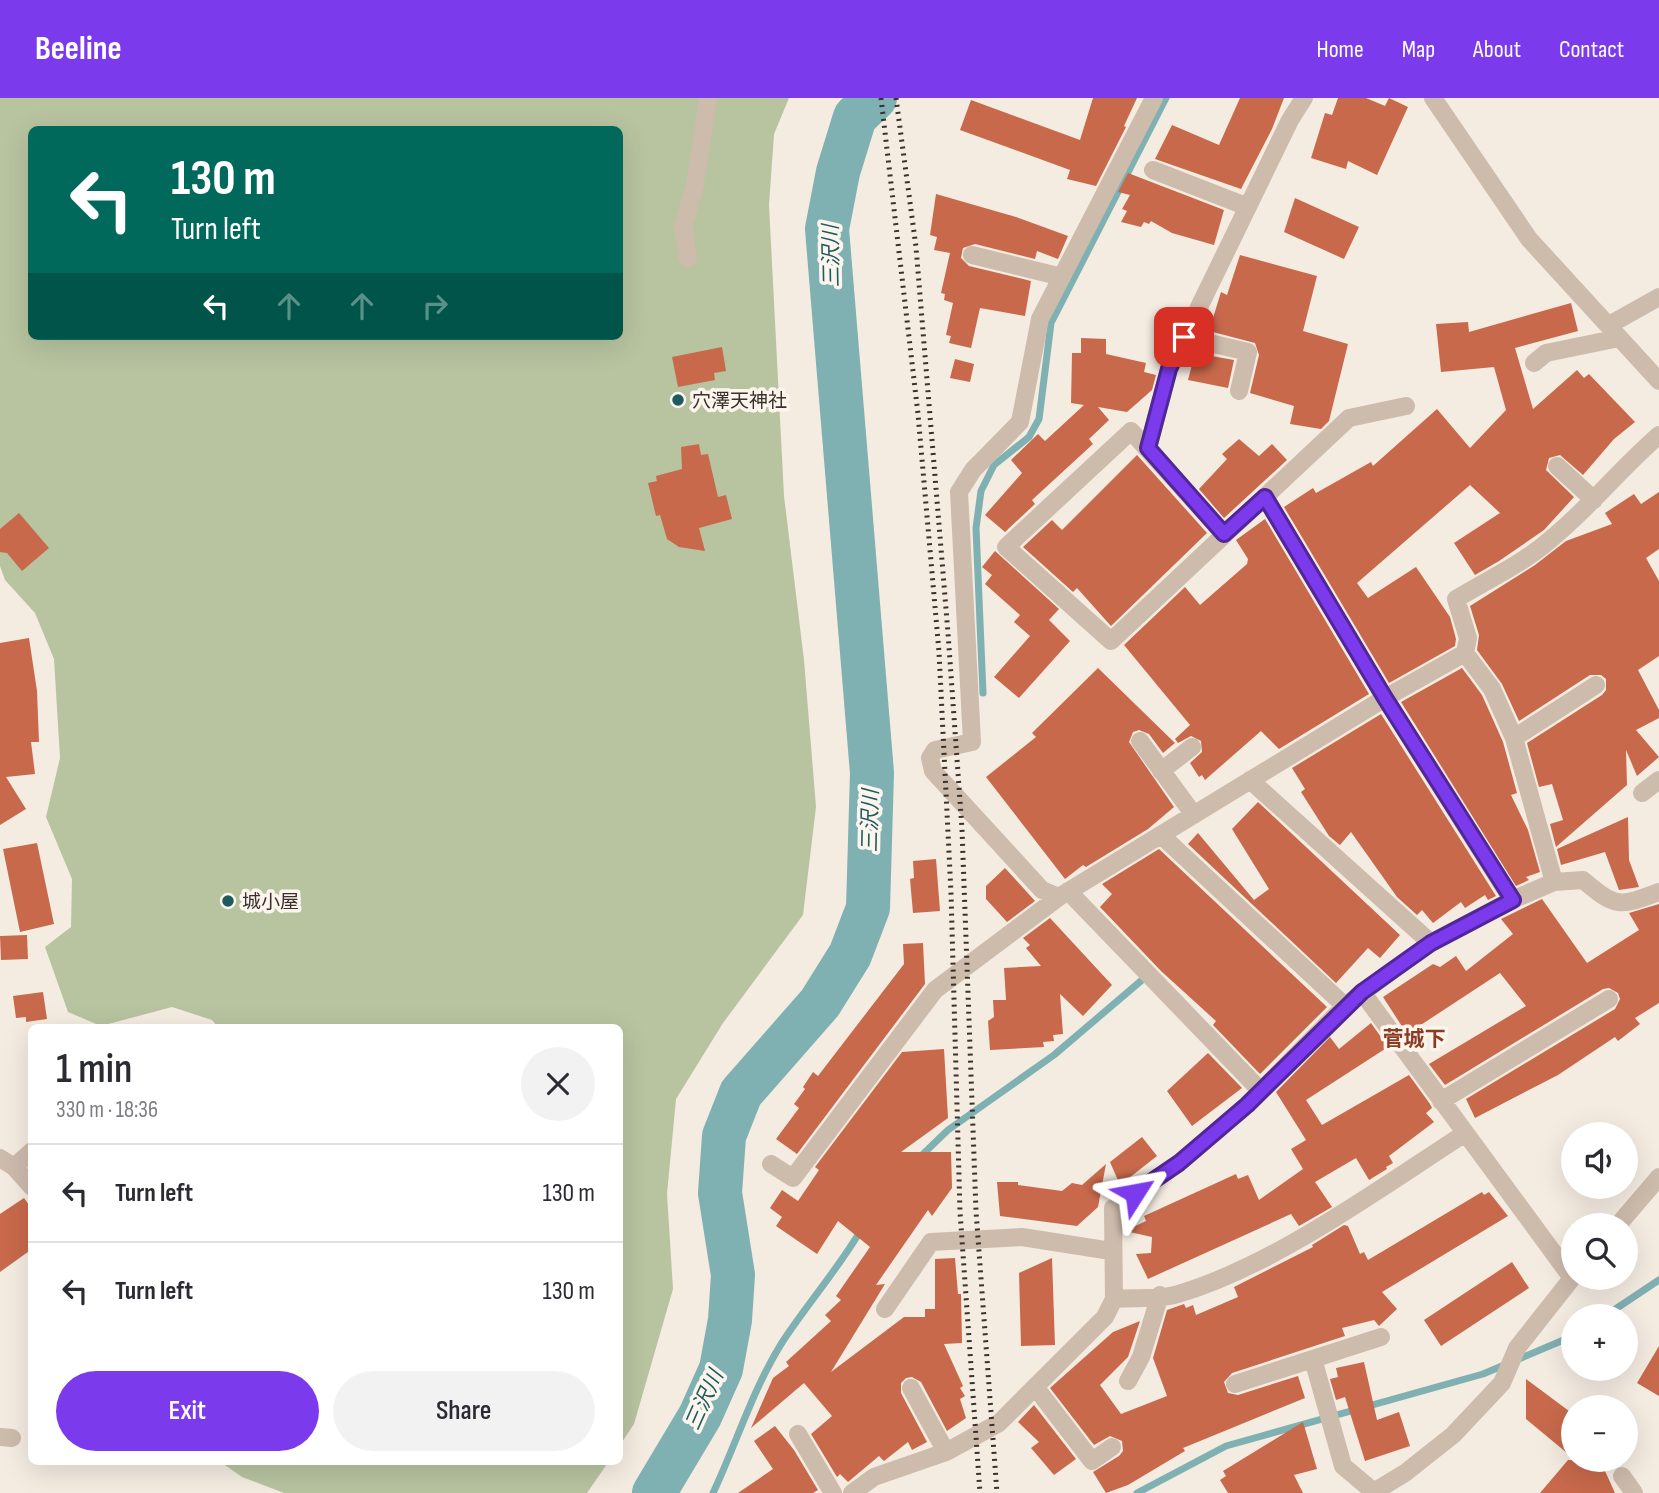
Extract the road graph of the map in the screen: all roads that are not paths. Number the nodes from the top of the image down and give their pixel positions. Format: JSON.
{"nodes":[{"id":1,"x":708,"y":98,"type":"edge"},
{"id":2,"x":1154,"y":98,"type":"edge"},
{"id":3,"x":1304,"y":98,"type":"edge"},
{"id":4,"x":1433,"y":98,"type":"edge"},
{"id":5,"x":1153,"y":170,"type":"dead end"},
{"id":6,"x":1248,"y":207,"type":"junction"},
{"id":7,"x":972,"y":255,"type":"dead end"},
{"id":8,"x":688,"y":258,"type":"dead end"},
{"id":9,"x":1062,"y":277,"type":"junction"},
{"id":10,"x":1659,"y":296,"type":"edge"},
{"id":11,"x":1614,"y":331,"type":"junction"},
{"id":12,"x":1184,"y":337,"type":"junction"},
{"id":13,"x":1534,"y":363,"type":"dead end"},
{"id":14,"x":1659,"y":381,"type":"edge"},
{"id":15,"x":1239,"y":391,"type":"dead end"},
{"id":16,"x":1406,"y":406,"type":"dead end"},
{"id":17,"x":1659,"y":435,"type":"edge"},
{"id":18,"x":1148,"y":448,"type":"junction"},
{"id":19,"x":1557,"y":466,"type":"dead end"},
{"id":20,"x":1265,"y":497,"type":"junction"},
{"id":21,"x":1594,"y":500,"type":"junction"},
{"id":22,"x":1224,"y":534,"type":"junction"},
{"id":23,"x":1465,"y":653,"type":"junction"},
{"id":24,"x":1596,"y":685,"type":"dead end"},
{"id":25,"x":1385,"y":698,"type":"junction"},
{"id":26,"x":1514,"y":738,"type":"junction"},
{"id":27,"x":1140,"y":741,"type":"dead end"},
{"id":28,"x":1192,"y":747,"type":"dead end"},
{"id":29,"x":1161,"y":771,"type":"junction"},
{"id":30,"x":1250,"y":780,"type":"junction"},
{"id":31,"x":1659,"y":780,"type":"edge"},
{"id":32,"x":1642,"y":793,"type":"dead end"},
{"id":33,"x":1194,"y":815,"type":"junction"},
{"id":34,"x":1162,"y":835,"type":"junction"},
{"id":35,"x":1554,"y":882,"type":"junction"},
{"id":36,"x":1659,"y":892,"type":"edge"},
{"id":37,"x":1063,"y":894,"type":"junction"},
{"id":38,"x":1513,"y":900,"type":"junction"},
{"id":39,"x":1431,"y":943,"type":"junction"},
{"id":40,"x":1362,"y":992,"type":"junction"},
{"id":41,"x":1609,"y":999,"type":"dead end"},
{"id":42,"x":1345,"y":1006,"type":"junction"},
{"id":43,"x":1260,"y":1090,"type":"junction"},
{"id":44,"x":1441,"y":1101,"type":"junction"},
{"id":45,"x":1464,"y":1135,"type":"junction"},
{"id":46,"x":28,"y":1153,"type":"edge"},
{"id":47,"x":7,"y":1163,"type":"edge"},
{"id":48,"x":771,"y":1164,"type":"dead end"},
{"id":49,"x":1659,"y":1177,"type":"edge"},
{"id":50,"x":28,"y":1183,"type":"edge"},
{"id":51,"x":1628,"y":1213,"type":"edge"},
{"id":52,"x":1111,"y":1251,"type":"junction"},
{"id":53,"x":1561,"y":1262,"type":"edge"},
{"id":54,"x":1563,"y":1290,"type":"edge"},
{"id":55,"x":1160,"y":1296,"type":"junction"},
{"id":56,"x":1114,"y":1299,"type":"junction"},
{"id":57,"x":885,"y":1309,"type":"dead end"},
{"id":58,"x":1381,"y":1337,"type":"dead end"},
{"id":59,"x":1312,"y":1359,"type":"junction"},
{"id":60,"x":1128,"y":1381,"type":"dead end"},
{"id":61,"x":1235,"y":1384,"type":"dead end"},
{"id":62,"x":911,"y":1388,"type":"dead end"},
{"id":63,"x":1035,"y":1388,"type":"junction"},
{"id":64,"x":798,"y":1434,"type":"dead end"},
{"id":65,"x":1112,"y":1447,"type":"dead end"},
{"id":66,"x":946,"y":1452,"type":"junction"},
{"id":67,"x":1622,"y":1476,"type":"dead end"},
{"id":68,"x":1373,"y":1492,"type":"edge"},
{"id":69,"x":833,"y":1493,"type":"edge"},
{"id":70,"x":852,"y":1493,"type":"edge"},
{"id":71,"x":1634,"y":1493,"type":"edge"}],
"edges":[{"from":1,"to":8,"type":"street"},
{"from":2,"to":9,"type":"street"},
{"from":3,"to":6,"type":"street"},
{"from":4,"to":11,"type":"street"},
{"from":5,"to":6,"type":"street"},
{"from":6,"to":12,"type":"street"},
{"from":7,"to":9,"type":"street"},
{"from":9,"to":37,"type":"street"},
{"from":10,"to":11,"type":"street"},
{"from":11,"to":13,"type":"street"},
{"from":11,"to":14,"type":"street"},
{"from":12,"to":15,"type":"street"},
{"from":12,"to":18,"type":"street"},
{"from":16,"to":20,"type":"street"},
{"from":17,"to":21,"type":"street"},
{"from":18,"to":22,"type":"street"},
{"from":18,"to":22,"type":"street"},
{"from":19,"to":21,"type":"street"},
{"from":20,"to":22,"type":"street"},
{"from":20,"to":25,"type":"street"},
{"from":21,"to":23,"type":"street"},
{"from":23,"to":25,"type":"street"},
{"from":23,"to":26,"type":"street"},
{"from":24,"to":26,"type":"street"},
{"from":25,"to":30,"type":"street"},
{"from":25,"to":38,"type":"street"},
{"from":26,"to":35,"type":"street"},
{"from":27,"to":29,"type":"street"},
{"from":28,"to":29,"type":"street"},
{"from":29,"to":33,"type":"street"},
{"from":30,"to":33,"type":"street"},
{"from":30,"to":39,"type":"street"},
{"from":31,"to":32,"type":"street"},
{"from":33,"to":34,"type":"street"},
{"from":34,"to":37,"type":"street"},
{"from":34,"to":42,"type":"street"},
{"from":35,"to":36,"type":"street"},
{"from":35,"to":38,"type":"street"},
{"from":37,"to":43,"type":"street"},
{"from":37,"to":48,"type":"street"},
{"from":38,"to":39,"type":"street"},
{"from":39,"to":40,"type":"street"},
{"from":40,"to":42,"type":"street"},
{"from":40,"to":44,"type":"street"},
{"from":41,"to":44,"type":"street"},
{"from":42,"to":43,"type":"street"},
{"from":43,"to":52,"type":"street"},
{"from":44,"to":45,"type":"street"},
{"from":45,"to":53,"type":"street"},
{"from":45,"to":55,"type":"street"},
{"from":46,"to":47,"type":"street"},
{"from":47,"to":50,"type":"street"},
{"from":49,"to":51,"type":"street"},
{"from":52,"to":56,"type":"street"},
{"from":52,"to":57,"type":"street"},
{"from":54,"to":68,"type":"street"},
{"from":55,"to":56,"type":"street"},
{"from":55,"to":60,"type":"street"},
{"from":56,"to":63,"type":"street"},
{"from":58,"to":59,"type":"street"},
{"from":59,"to":61,"type":"street"},
{"from":59,"to":68,"type":"street"},
{"from":62,"to":66,"type":"street"},
{"from":63,"to":65,"type":"street"},
{"from":63,"to":66,"type":"street"},
{"from":64,"to":69,"type":"street"},
{"from":66,"to":70,"type":"street"},
{"from":67,"to":71,"type":"street"}]}
